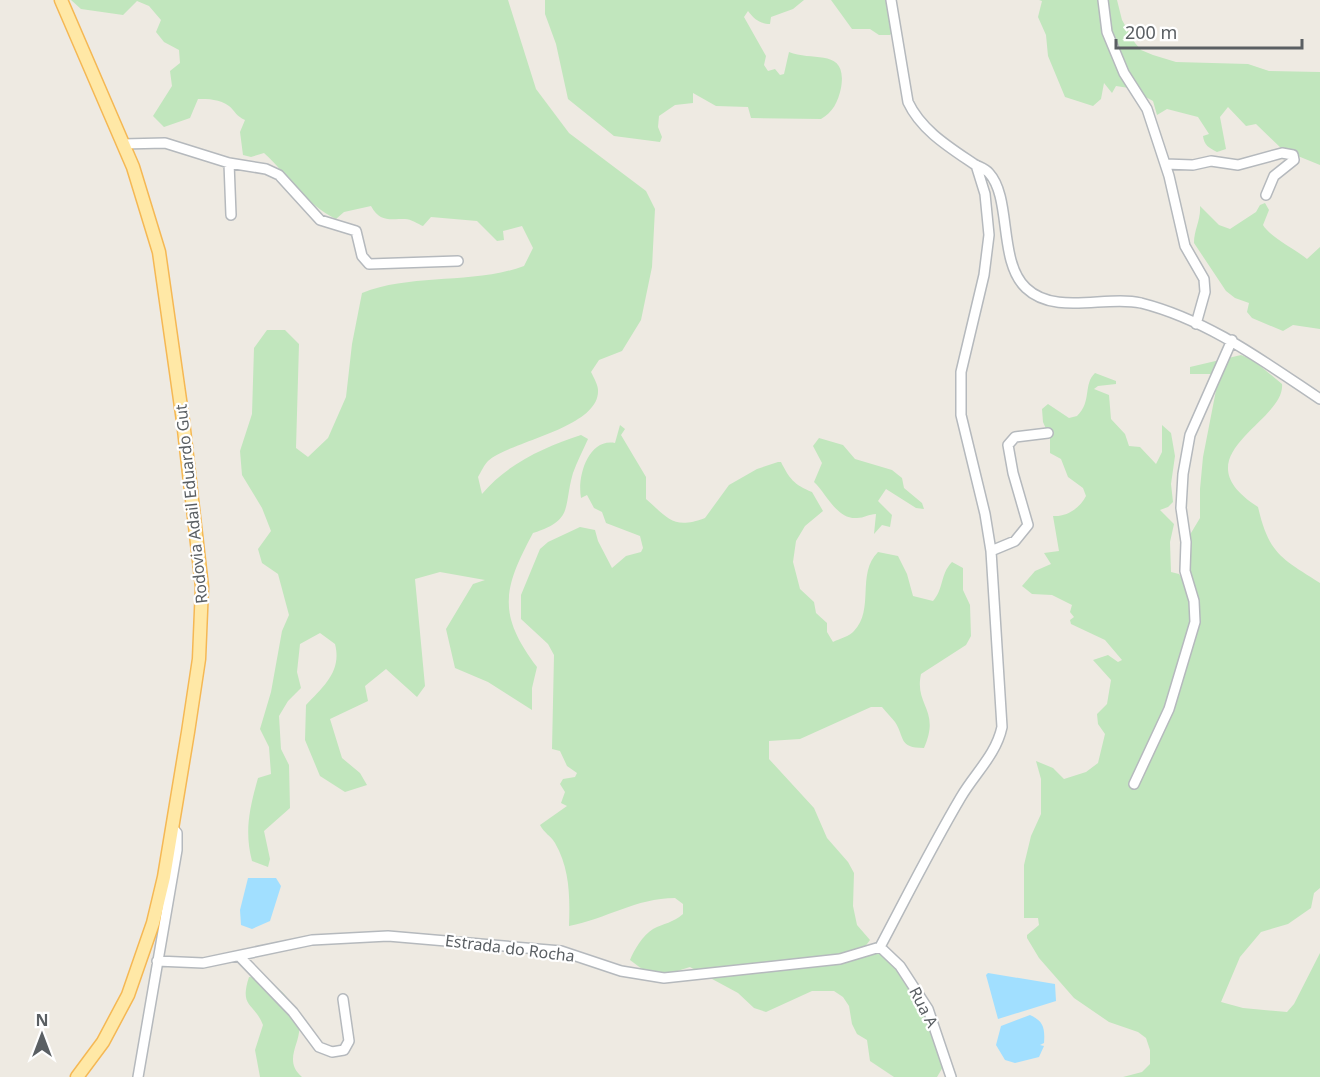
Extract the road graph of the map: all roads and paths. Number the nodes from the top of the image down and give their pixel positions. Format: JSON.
{"nodes":[{"id":1,"x":61,"y":0,"type":"edge"},
{"id":2,"x":891,"y":0,"type":"edge"},
{"id":3,"x":1102,"y":0,"type":"edge"},
{"id":4,"x":123,"y":144,"type":"junction"},
{"id":5,"x":229,"y":163,"type":"junction"},
{"id":6,"x":1165,"y":164,"type":"junction"},
{"id":7,"x":976,"y":165,"type":"junction"},
{"id":8,"x":1266,"y":195,"type":"dead end"},
{"id":9,"x":231,"y":215,"type":"dead end"},
{"id":10,"x":458,"y":261,"type":"dead end"},
{"id":11,"x":1196,"y":324,"type":"junction"},
{"id":12,"x":1232,"y":340,"type":"junction"},
{"id":13,"x":1320,"y":399,"type":"edge"},
{"id":14,"x":1048,"y":433,"type":"dead end"},
{"id":15,"x":991,"y":551,"type":"junction"},
{"id":16,"x":1134,"y":784,"type":"dead end"},
{"id":17,"x":172,"y":827,"type":"junction"},
{"id":18,"x":880,"y":946,"type":"junction"},
{"id":19,"x":240,"y":957,"type":"junction"},
{"id":20,"x":157,"y":961,"type":"junction"},
{"id":21,"x":343,"y":999,"type":"dead end"},
{"id":22,"x":77,"y":1077,"type":"edge"},
{"id":23,"x":138,"y":1077,"type":"edge"},
{"id":24,"x":951,"y":1077,"type":"edge"}],
"edges":[{"from":1,"to":4,"type":"main road","name":"Rodovia Adail Eduardo Gut"},
{"from":2,"to":7,"type":"street"},
{"from":3,"to":6,"type":"street"},
{"from":4,"to":5,"type":"street"},
{"from":4,"to":17,"type":"main road","name":"Rodovia Adail Eduardo Gut"},
{"from":5,"to":9,"type":"street"},
{"from":5,"to":10,"type":"street"},
{"from":6,"to":8,"type":"street"},
{"from":6,"to":11,"type":"street"},
{"from":7,"to":11,"type":"street"},
{"from":7,"to":15,"type":"street"},
{"from":11,"to":12,"type":"street"},
{"from":12,"to":13,"type":"street"},
{"from":12,"to":16,"type":"street"},
{"from":14,"to":15,"type":"street"},
{"from":15,"to":18,"type":"street"},
{"from":17,"to":20,"type":"street"},
{"from":17,"to":22,"type":"main road","name":"Rodovia Adail Eduardo Gut"},
{"from":18,"to":19,"type":"street","name":"Estrada do Rocha"},
{"from":18,"to":24,"type":"street","name":"Rua A"},
{"from":19,"to":20,"type":"street","name":"Estrada do Rocha"},
{"from":19,"to":21,"type":"street"},
{"from":20,"to":23,"type":"street"}]}
